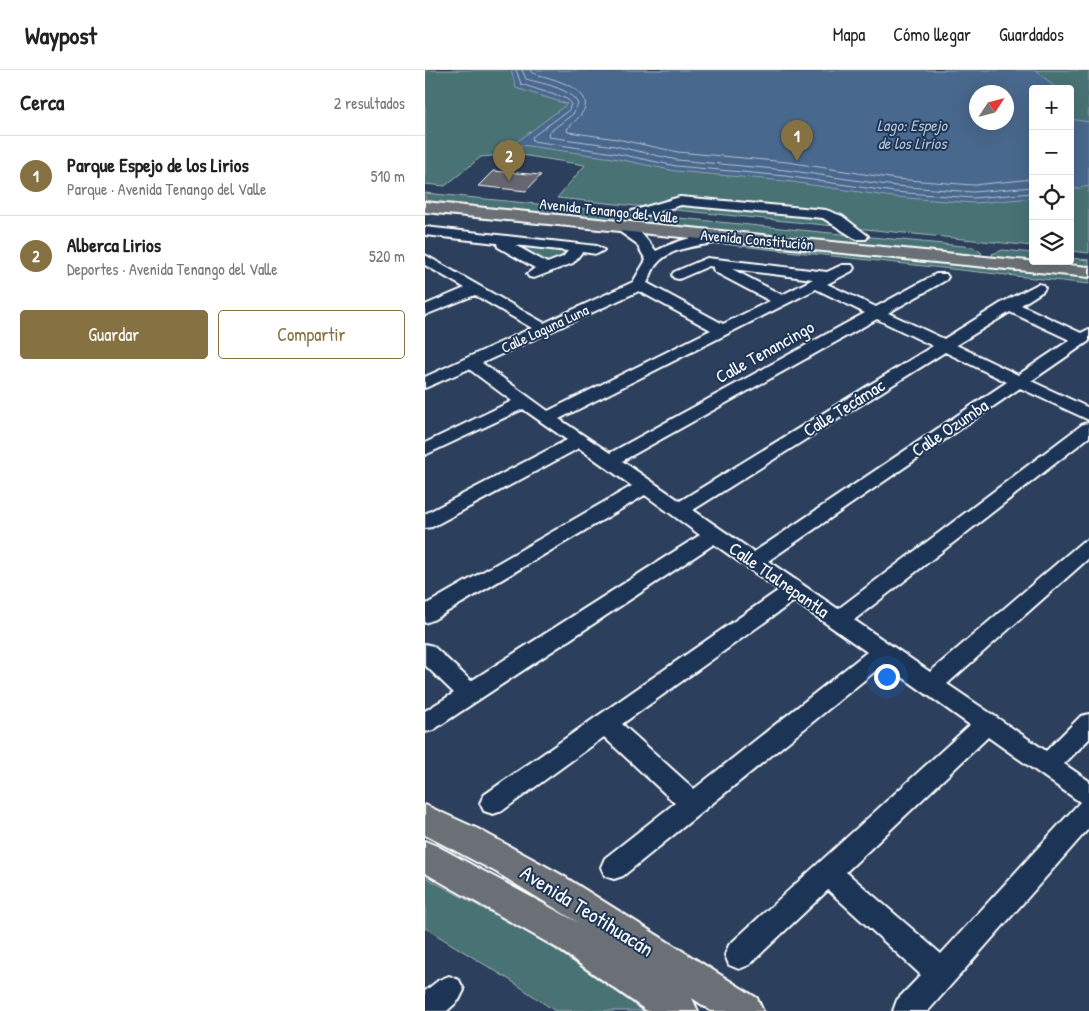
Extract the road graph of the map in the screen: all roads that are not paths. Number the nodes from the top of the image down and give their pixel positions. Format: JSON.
{"nodes":[{"id":1,"x":425,"y":192,"type":"edge"},
{"id":2,"x":425,"y":207,"type":"edge"},
{"id":3,"x":621,"y":227,"type":"junction"},
{"id":4,"x":427,"y":234,"type":"edge"},
{"id":5,"x":726,"y":237,"type":"junction"},
{"id":6,"x":495,"y":240,"type":"junction"},
{"id":7,"x":645,"y":244,"type":"junction"},
{"id":8,"x":681,"y":246,"type":"junction"},
{"id":9,"x":578,"y":248,"type":"junction"},
{"id":10,"x":597,"y":250,"type":"dead end"},
{"id":11,"x":972,"y":253,"type":"junction"},
{"id":12,"x":1029,"y":253,"type":"edge"},
{"id":13,"x":1002,"y":256,"type":"junction"},
{"id":14,"x":1074,"y":257,"type":"edge"},
{"id":15,"x":425,"y":259,"type":"edge"},
{"id":16,"x":1089,"y":259,"type":"edge"},
{"id":17,"x":653,"y":261,"type":"junction"},
{"id":18,"x":707,"y":262,"type":"junction"},
{"id":19,"x":847,"y":268,"type":"dead end"},
{"id":20,"x":547,"y":269,"type":"junction"},
{"id":21,"x":1089,"y":272,"type":"edge"},
{"id":22,"x":533,"y":275,"type":"dead end"},
{"id":23,"x":679,"y":276,"type":"dead end"},
{"id":24,"x":941,"y":277,"type":"dead end"},
{"id":25,"x":822,"y":281,"type":"junction"},
{"id":26,"x":639,"y":285,"type":"junction"},
{"id":27,"x":1038,"y":288,"type":"dead end"},
{"id":28,"x":476,"y":289,"type":"junction"},
{"id":29,"x":782,"y":301,"type":"junction"},
{"id":30,"x":1008,"y":305,"type":"junction"},
{"id":31,"x":425,"y":310,"type":"edge"},
{"id":32,"x":876,"y":313,"type":"junction"},
{"id":33,"x":544,"y":329,"type":"junction"},
{"id":34,"x":723,"y":330,"type":"junction"},
{"id":35,"x":1085,"y":336,"type":"edge"},
{"id":36,"x":945,"y":346,"type":"junction"},
{"id":37,"x":471,"y":362,"type":"junction"},
{"id":38,"x":1019,"y":381,"type":"junction"},
{"id":39,"x":425,"y":383,"type":"edge"},
{"id":40,"x":524,"y":402,"type":"junction"},
{"id":41,"x":1089,"y":414,"type":"edge"},
{"id":42,"x":547,"y":418,"type":"junction"},
{"id":43,"x":1089,"y":428,"type":"edge"},
{"id":44,"x":579,"y":441,"type":"junction"},
{"id":45,"x":425,"y":450,"type":"edge"},
{"id":46,"x":609,"y":462,"type":"junction"},
{"id":47,"x":645,"y":487,"type":"junction"},
{"id":48,"x":679,"y":510,"type":"junction"},
{"id":49,"x":425,"y":522,"type":"edge"},
{"id":50,"x":715,"y":535,"type":"junction"},
{"id":51,"x":1089,"y":547,"type":"edge"},
{"id":52,"x":753,"y":562,"type":"junction"},
{"id":53,"x":794,"y":590,"type":"junction"},
{"id":54,"x":425,"y":615,"type":"edge"},
{"id":55,"x":838,"y":621,"type":"junction"},
{"id":56,"x":425,"y":652,"type":"edge"},
{"id":57,"x":883,"y":652,"type":"junction"},
{"id":58,"x":931,"y":684,"type":"junction"},
{"id":59,"x":470,"y":694,"type":"junction"},
{"id":60,"x":425,"y":723,"type":"edge"},
{"id":61,"x":1089,"y":723,"type":"edge"},
{"id":62,"x":606,"y":724,"type":"junction"},
{"id":63,"x":986,"y":724,"type":"junction"},
{"id":64,"x":1048,"y":765,"type":"junction"},
{"id":65,"x":1089,"y":795,"type":"edge"},
{"id":66,"x":493,"y":802,"type":"dead end"},
{"id":67,"x":693,"y":804,"type":"junction"},
{"id":68,"x":1089,"y":810,"type":"edge"},
{"id":69,"x":425,"y":819,"type":"edge"},
{"id":70,"x":425,"y":856,"type":"edge"},
{"id":71,"x":614,"y":867,"type":"dead end"},
{"id":72,"x":827,"y":872,"type":"junction"},
{"id":73,"x":739,"y":955,"type":"dead end"},
{"id":74,"x":941,"y":973,"type":"junction"},
{"id":75,"x":449,"y":990,"type":"dead end"},
{"id":76,"x":425,"y":1010,"type":"edge"},
{"id":77,"x":679,"y":1011,"type":"edge"},
{"id":78,"x":743,"y":1011,"type":"edge"},
{"id":79,"x":908,"y":1011,"type":"edge"}],
"edges":[{"from":1,"to":11,"type":"main road","name":"Avenida Tenango del Valle"},
{"from":2,"to":3,"type":"main road","name":"Avenida Constitución"},
{"from":3,"to":5,"type":"main road","name":"Avenida Constitución"},
{"from":3,"to":7,"type":"street"},
{"from":4,"to":6,"type":"street"},
{"from":5,"to":8,"type":"street"},
{"from":5,"to":11,"type":"main road","name":"Avenida Constitución"},
{"from":6,"to":9,"type":"street"},
{"from":6,"to":20,"type":"street"},
{"from":7,"to":8,"type":"street"},
{"from":7,"to":17,"type":"street"},
{"from":8,"to":17,"type":"street"},
{"from":9,"to":10,"type":"street"},
{"from":9,"to":20,"type":"street"},
{"from":11,"to":13,"type":"main road","name":"Avenida Constitución"},
{"from":12,"to":13,"type":"main road"},
{"from":13,"to":21,"type":"main road","name":"Avenida Constitución"},
{"from":14,"to":16,"type":"main road"},
{"from":15,"to":28,"type":"street"},
{"from":17,"to":26,"type":"street"},
{"from":18,"to":23,"type":"street"},
{"from":18,"to":25,"type":"street"},
{"from":18,"to":29,"type":"street"},
{"from":19,"to":25,"type":"street"},
{"from":20,"to":22,"type":"street"},
{"from":24,"to":32,"type":"street","name":"Calle Tenancingo"},
{"from":25,"to":29,"type":"street"},
{"from":25,"to":32,"type":"street"},
{"from":26,"to":33,"type":"street","name":"Calle Laguna Luna"},
{"from":26,"to":34,"type":"street"},
{"from":27,"to":30,"type":"street","name":"Calle Tecámac"},
{"from":28,"to":31,"type":"street"},
{"from":28,"to":33,"type":"street"},
{"from":29,"to":34,"type":"street"},
{"from":30,"to":35,"type":"street","name":"Calle Ozumba"},
{"from":30,"to":36,"type":"street","name":"Calle Tecámac"},
{"from":32,"to":36,"type":"street"},
{"from":32,"to":46,"type":"street","name":"Calle Tenancingo"},
{"from":33,"to":37,"type":"street","name":"Calle Laguna Luna"},
{"from":34,"to":42,"type":"street"},
{"from":35,"to":38,"type":"street","name":"Calle Ozumba"},
{"from":36,"to":38,"type":"street"},
{"from":36,"to":48,"type":"street","name":"Calle Tecámac"},
{"from":37,"to":39,"type":"street","name":"Calle Laguna Luna"},
{"from":37,"to":40,"type":"street","name":"Calle Tlalnepantla"},
{"from":38,"to":41,"type":"street"},
{"from":38,"to":52,"type":"street","name":"Calle Ozumba"},
{"from":40,"to":42,"type":"street","name":"Calle Tlalnepantla"},
{"from":40,"to":45,"type":"street"},
{"from":42,"to":44,"type":"street","name":"Calle Tlalnepantla"},
{"from":43,"to":55,"type":"street"},
{"from":44,"to":46,"type":"street","name":"Calle Tlalnepantla"},
{"from":44,"to":49,"type":"street"},
{"from":46,"to":47,"type":"street","name":"Calle Tlalnepantla"},
{"from":47,"to":48,"type":"street","name":"Calle Tlalnepantla"},
{"from":47,"to":54,"type":"street"},
{"from":48,"to":50,"type":"street","name":"Calle Tlalnepantla"},
{"from":50,"to":52,"type":"street","name":"Calle Tlalnepantla"},
{"from":50,"to":59,"type":"street"},
{"from":51,"to":58,"type":"street"},
{"from":52,"to":53,"type":"street","name":"Calle Tlalnepantla"},
{"from":53,"to":55,"type":"street","name":"Calle Tlalnepantla"},
{"from":53,"to":62,"type":"street"},
{"from":55,"to":57,"type":"street","name":"Calle Tlalnepantla"},
{"from":56,"to":59,"type":"street"},
{"from":57,"to":58,"type":"street","name":"Calle Tlalnepantla"},
{"from":57,"to":67,"type":"street"},
{"from":58,"to":63,"type":"street","name":"Calle Tlalnepantla"},
{"from":59,"to":60,"type":"street"},
{"from":61,"to":64,"type":"street"},
{"from":62,"to":66,"type":"street"},
{"from":62,"to":67,"type":"street"},
{"from":63,"to":64,"type":"street","name":"Calle Tlalnepantla"},
{"from":63,"to":72,"type":"street"},
{"from":64,"to":65,"type":"street","name":"Calle Tlalnepantla"},
{"from":67,"to":71,"type":"street"},
{"from":68,"to":74,"type":"street"},
{"from":69,"to":78,"type":"main road","name":"Avenida Teotihuacán"},
{"from":70,"to":77,"type":"main road","name":"Avenida Teotihuacán"},
{"from":72,"to":73,"type":"street"},
{"from":72,"to":74,"type":"street"},
{"from":74,"to":79,"type":"street"},
{"from":75,"to":76,"type":"street"}]}
